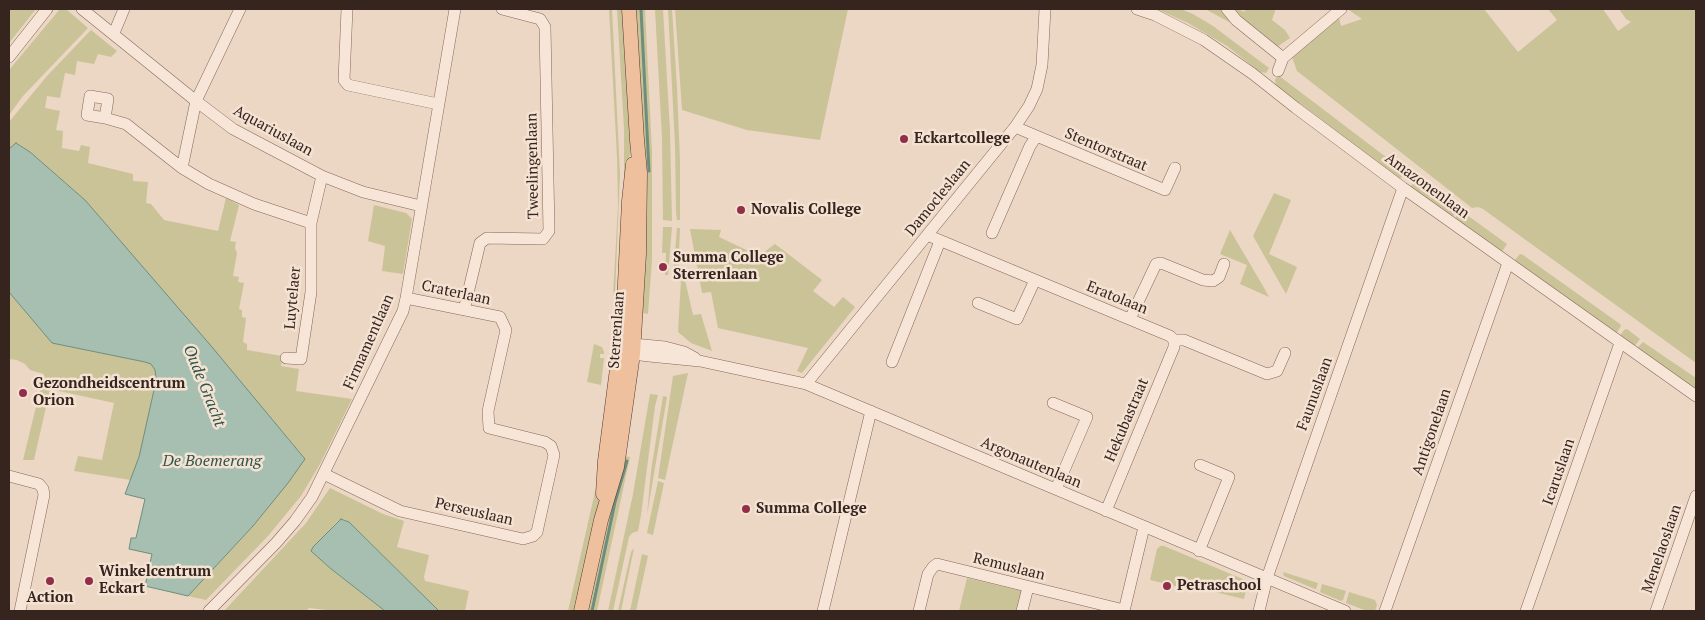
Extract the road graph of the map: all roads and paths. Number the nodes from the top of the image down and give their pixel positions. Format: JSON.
{"nodes":[{"id":1,"x":47,"y":9,"type":"edge"},
{"id":2,"x":82,"y":9,"type":"edge"},
{"id":3,"x":124,"y":9,"type":"edge"},
{"id":4,"x":240,"y":9,"type":"edge"},
{"id":5,"x":347,"y":9,"type":"edge"},
{"id":6,"x":455,"y":9,"type":"edge"},
{"id":7,"x":502,"y":9,"type":"edge"},
{"id":8,"x":629,"y":9,"type":"edge"},
{"id":9,"x":1045,"y":9,"type":"edge"},
{"id":10,"x":1137,"y":9,"type":"edge"},
{"id":11,"x":1227,"y":9,"type":"edge"},
{"id":12,"x":1341,"y":9,"type":"edge"},
{"id":13,"x":541,"y":14,"type":"edge"},
{"id":14,"x":114,"y":33,"type":"junction"},
{"id":15,"x":9,"y":58,"type":"edge"},
{"id":16,"x":1283,"y":58,"type":"junction"},
{"id":17,"x":1278,"y":70,"type":"dead end"},
{"id":18,"x":196,"y":101,"type":"junction"},
{"id":19,"x":438,"y":104,"type":"junction"},
{"id":20,"x":105,"y":118,"type":"dead end"},
{"id":21,"x":1015,"y":128,"type":"junction"},
{"id":22,"x":1036,"y":137,"type":"junction"},
{"id":23,"x":182,"y":168,"type":"junction"},
{"id":24,"x":1175,"y":168,"type":"dead end"},
{"id":25,"x":322,"y":176,"type":"junction"},
{"id":26,"x":1403,"y":188,"type":"junction"},
{"id":27,"x":421,"y":206,"type":"junction"},
{"id":28,"x":310,"y":223,"type":"junction"},
{"id":29,"x":992,"y":233,"type":"dead end"},
{"id":30,"x":927,"y":235,"type":"junction"},
{"id":31,"x":940,"y":241,"type":"junction"},
{"id":32,"x":1508,"y":263,"type":"junction"},
{"id":33,"x":1224,"y":264,"type":"dead end"},
{"id":34,"x":1035,"y":280,"type":"junction"},
{"id":35,"x":406,"y":298,"type":"junction"},
{"id":36,"x":978,"y":303,"type":"dead end"},
{"id":37,"x":464,"y":310,"type":"junction"},
{"id":38,"x":500,"y":317,"type":"joint"},
{"id":39,"x":1130,"y":319,"type":"junction"},
{"id":40,"x":1174,"y":340,"type":"junction"},
{"id":41,"x":1620,"y":343,"type":"junction"},
{"id":42,"x":629,"y":348,"type":"junction"},
{"id":43,"x":1285,"y":353,"type":"dead end"},
{"id":44,"x":286,"y":358,"type":"dead end"},
{"id":45,"x":892,"y":362,"type":"dead end"},
{"id":46,"x":806,"y":384,"type":"junction"},
{"id":47,"x":1696,"y":396,"type":"edge"},
{"id":48,"x":1053,"y":403,"type":"dead end"},
{"id":49,"x":871,"y":411,"type":"junction"},
{"id":50,"x":1200,"y":465,"type":"dead end"},
{"id":51,"x":324,"y":474,"type":"junction"},
{"id":52,"x":9,"y":476,"type":"edge"},
{"id":53,"x":1056,"y":490,"type":"junction"},
{"id":54,"x":1696,"y":496,"type":"edge"},
{"id":55,"x":1106,"y":510,"type":"junction"},
{"id":56,"x":1144,"y":527,"type":"junction"},
{"id":57,"x":1199,"y":550,"type":"junction"},
{"id":58,"x":1267,"y":578,"type":"junction"},
{"id":59,"x":1028,"y":587,"type":"junction"},
{"id":60,"x":20,"y":611,"type":"edge"},
{"id":61,"x":209,"y":611,"type":"edge"},
{"id":62,"x":581,"y":611,"type":"edge"},
{"id":63,"x":823,"y":611,"type":"edge"},
{"id":64,"x":919,"y":611,"type":"edge"},
{"id":65,"x":1022,"y":611,"type":"edge"},
{"id":66,"x":1124,"y":611,"type":"edge"},
{"id":67,"x":1259,"y":611,"type":"edge"},
{"id":68,"x":1345,"y":611,"type":"edge"},
{"id":69,"x":1385,"y":611,"type":"edge"},
{"id":70,"x":1526,"y":611,"type":"edge"},
{"id":71,"x":1656,"y":611,"type":"edge"}],
"edges":[{"from":1,"to":15,"type":"street"},
{"from":2,"to":14,"type":"street","name":"Aquariuslaan"},
{"from":3,"to":14,"type":"street"},
{"from":4,"to":18,"type":"street"},
{"from":5,"to":19,"type":"street"},
{"from":6,"to":19,"type":"street","name":"Firmamentlaan"},
{"from":7,"to":13,"type":"street","name":"Tweelingenlaan"},
{"from":8,"to":42,"type":"main road","name":"Sterrenlaan"},
{"from":9,"to":21,"type":"street","name":"Damocleslaan"},
{"from":10,"to":26,"type":"street","name":"Amazonenlaan"},
{"from":11,"to":16,"type":"street"},
{"from":12,"to":16,"type":"street"},
{"from":13,"to":37,"type":"street","name":"Tweelingenlaan"},
{"from":14,"to":18,"type":"street","name":"Aquariuslaan"},
{"from":16,"to":17,"type":"street"},
{"from":18,"to":23,"type":"street"},
{"from":18,"to":25,"type":"street","name":"Aquariuslaan"},
{"from":19,"to":27,"type":"street","name":"Firmamentlaan"},
{"from":20,"to":23,"type":"street"},
{"from":21,"to":22,"type":"street","name":"Stentorstraat"},
{"from":21,"to":30,"type":"street","name":"Damocleslaan"},
{"from":22,"to":24,"type":"street","name":"Stentorstraat"},
{"from":22,"to":29,"type":"street"},
{"from":23,"to":28,"type":"street"},
{"from":25,"to":27,"type":"street","name":"Aquariuslaan"},
{"from":25,"to":28,"type":"street","name":"Luytelaer"},
{"from":26,"to":32,"type":"street","name":"Amazonenlaan"},
{"from":26,"to":58,"type":"street","name":"Faunuslaan"},
{"from":27,"to":35,"type":"street","name":"Firmamentlaan"},
{"from":28,"to":44,"type":"street","name":"Luytelaer"},
{"from":30,"to":31,"type":"street","name":"Eratolaan"},
{"from":30,"to":46,"type":"street","name":"Damocleslaan"},
{"from":31,"to":34,"type":"street","name":"Eratolaan"},
{"from":31,"to":45,"type":"street"},
{"from":32,"to":41,"type":"street","name":"Amazonenlaan"},
{"from":32,"to":69,"type":"street","name":"Antigonelaan"},
{"from":33,"to":39,"type":"street"},
{"from":34,"to":36,"type":"street"},
{"from":34,"to":39,"type":"street","name":"Eratolaan"},
{"from":35,"to":37,"type":"street","name":"Craterlaan"},
{"from":35,"to":51,"type":"street","name":"Firmamentlaan"},
{"from":37,"to":38,"type":"street","name":"Craterlaan"},
{"from":38,"to":51,"type":"street","name":"Perseuslaan"},
{"from":39,"to":40,"type":"street","name":"Eratolaan"},
{"from":40,"to":43,"type":"street","name":"Eratolaan"},
{"from":40,"to":55,"type":"street","name":"Hekubastraat"},
{"from":41,"to":47,"type":"street","name":"Amazonenlaan"},
{"from":41,"to":70,"type":"street","name":"Icaruslaan"},
{"from":42,"to":46,"type":"street","name":"Argonautenlaan"},
{"from":42,"to":62,"type":"main road","name":"Sterrenlaan"},
{"from":46,"to":49,"type":"street","name":"Argonautenlaan"},
{"from":48,"to":53,"type":"street"},
{"from":49,"to":53,"type":"street","name":"Argonautenlaan"},
{"from":49,"to":63,"type":"street"},
{"from":50,"to":57,"type":"street"},
{"from":51,"to":61,"type":"street","name":"Firmamentlaan"},
{"from":52,"to":60,"type":"street"},
{"from":53,"to":55,"type":"street","name":"Argonautenlaan"},
{"from":54,"to":71,"type":"street","name":"Menelaoslaan"},
{"from":55,"to":56,"type":"street","name":"Argonautenlaan"},
{"from":56,"to":57,"type":"street","name":"Argonautenlaan"},
{"from":56,"to":66,"type":"street"},
{"from":57,"to":58,"type":"street","name":"Argonautenlaan"},
{"from":58,"to":67,"type":"street","name":"Faunuslaan"},
{"from":58,"to":68,"type":"street","name":"Argonautenlaan"},
{"from":59,"to":64,"type":"street","name":"Remuslaan"},
{"from":59,"to":65,"type":"street"},
{"from":59,"to":66,"type":"street","name":"Remuslaan"}]}
